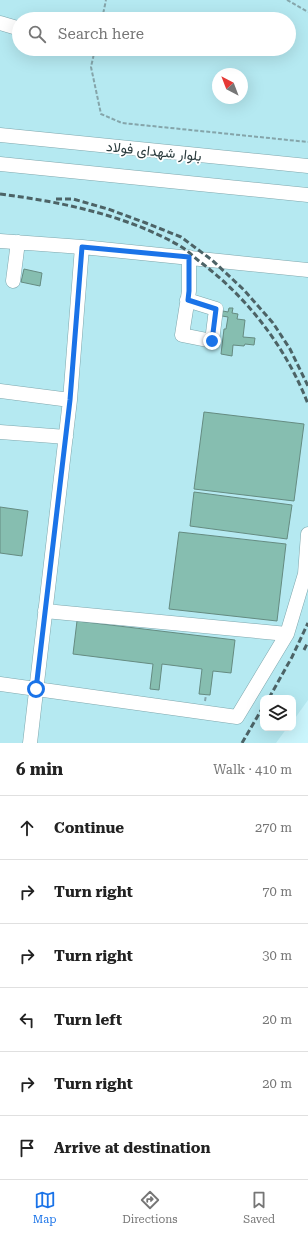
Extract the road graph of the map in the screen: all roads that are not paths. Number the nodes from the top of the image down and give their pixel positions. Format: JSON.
{"nodes":[{"id":1,"x":0,"y":22,"type":"edge"},
{"id":2,"x":12,"y":26,"type":"edge"},
{"id":3,"x":0,"y":136,"type":"edge"},
{"id":4,"x":0,"y":164,"type":"edge"},
{"id":5,"x":308,"y":166,"type":"edge"},
{"id":6,"x":308,"y":195,"type":"edge"},
{"id":7,"x":0,"y":241,"type":"edge"},
{"id":8,"x":18,"y":242,"type":"junction"},
{"id":9,"x":82,"y":247,"type":"junction"},
{"id":10,"x":189,"y":257,"type":"junction"},
{"id":11,"x":308,"y":270,"type":"edge"},
{"id":12,"x":13,"y":281,"type":"dead end"},
{"id":13,"x":188,"y":300,"type":"dead end"},
{"id":14,"x":0,"y":391,"type":"edge"},
{"id":15,"x":70,"y":400,"type":"junction"},
{"id":16,"x":0,"y":432,"type":"edge"},
{"id":17,"x":66,"y":437,"type":"junction"},
{"id":18,"x":308,"y":534,"type":"edge"},
{"id":19,"x":45,"y":611,"type":"junction"},
{"id":20,"x":287,"y":634,"type":"junction"},
{"id":21,"x":0,"y":684,"type":"edge"},
{"id":22,"x":36,"y":689,"type":"junction"},
{"id":23,"x":30,"y":743,"type":"edge"}],
"edges":[{"from":1,"to":2,"type":"street"},
{"from":3,"to":5,"type":"street","name":"بلوار شهدای فولاد"},
{"from":4,"to":6,"type":"street","name":"بلوار شهدای فولاد"},
{"from":7,"to":8,"type":"street"},
{"from":8,"to":9,"type":"street"},
{"from":8,"to":12,"type":"street"},
{"from":9,"to":10,"type":"street"},
{"from":9,"to":15,"type":"street"},
{"from":10,"to":11,"type":"street"},
{"from":10,"to":13,"type":"street"},
{"from":14,"to":15,"type":"street"},
{"from":15,"to":17,"type":"street"},
{"from":16,"to":17,"type":"street"},
{"from":17,"to":19,"type":"street"},
{"from":18,"to":20,"type":"street"},
{"from":19,"to":20,"type":"street"},
{"from":19,"to":22,"type":"street"},
{"from":20,"to":22,"type":"street"},
{"from":21,"to":22,"type":"street"},
{"from":22,"to":23,"type":"street"}]}
